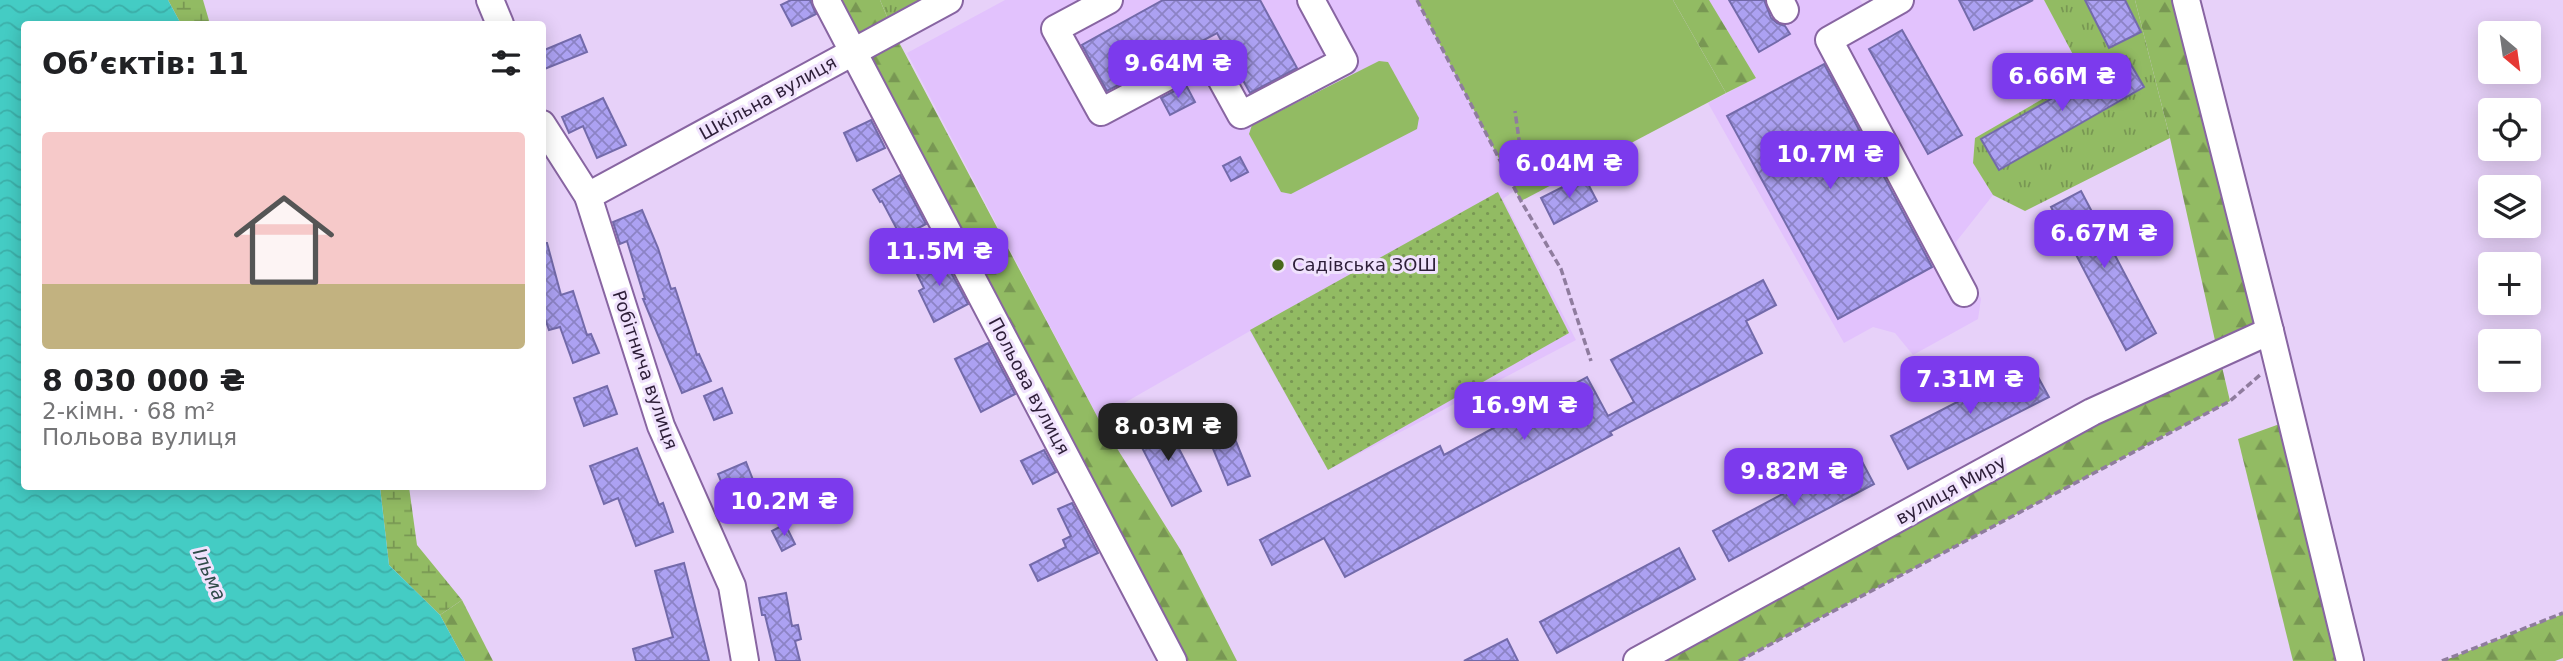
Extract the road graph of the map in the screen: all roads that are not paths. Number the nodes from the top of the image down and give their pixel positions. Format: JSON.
{"nodes":[{"id":1,"x":490,"y":0,"type":"edge"},
{"id":2,"x":826,"y":0,"type":"edge"},
{"id":3,"x":949,"y":0,"type":"edge"},
{"id":4,"x":1109,"y":0,"type":"edge"},
{"id":5,"x":1311,"y":0,"type":"edge"},
{"id":6,"x":1900,"y":0,"type":"edge"},
{"id":7,"x":2186,"y":0,"type":"edge"},
{"id":8,"x":499,"y":21,"type":"edge"},
{"id":9,"x":853,"y":52,"type":"junction"},
{"id":10,"x":546,"y":130,"type":"edge"},
{"id":11,"x":587,"y":196,"type":"junction"},
{"id":12,"x":1964,"y":293,"type":"dead end"},
{"id":13,"x":2270,"y":331,"type":"junction"},
{"id":14,"x":745,"y":661,"type":"edge"},
{"id":15,"x":1173,"y":661,"type":"edge"},
{"id":16,"x":1637,"y":661,"type":"edge"},
{"id":17,"x":2350,"y":661,"type":"edge"}],
"edges":[{"from":1,"to":8,"type":"street"},
{"from":2,"to":9,"type":"street","name":"Польова вулиця"},
{"from":3,"to":9,"type":"street","name":"Шкільна вулиця"},
{"from":4,"to":5,"type":"street"},
{"from":6,"to":12,"type":"street"},
{"from":7,"to":13,"type":"street"},
{"from":9,"to":11,"type":"street","name":"Шкільна вулиця"},
{"from":9,"to":15,"type":"street","name":"Польова вулиця"},
{"from":10,"to":11,"type":"street","name":"Робітнича вулиця"},
{"from":11,"to":14,"type":"street","name":"Робітнича вулиця"},
{"from":13,"to":16,"type":"street","name":"вулиця Миру"},
{"from":13,"to":17,"type":"street"}]}
